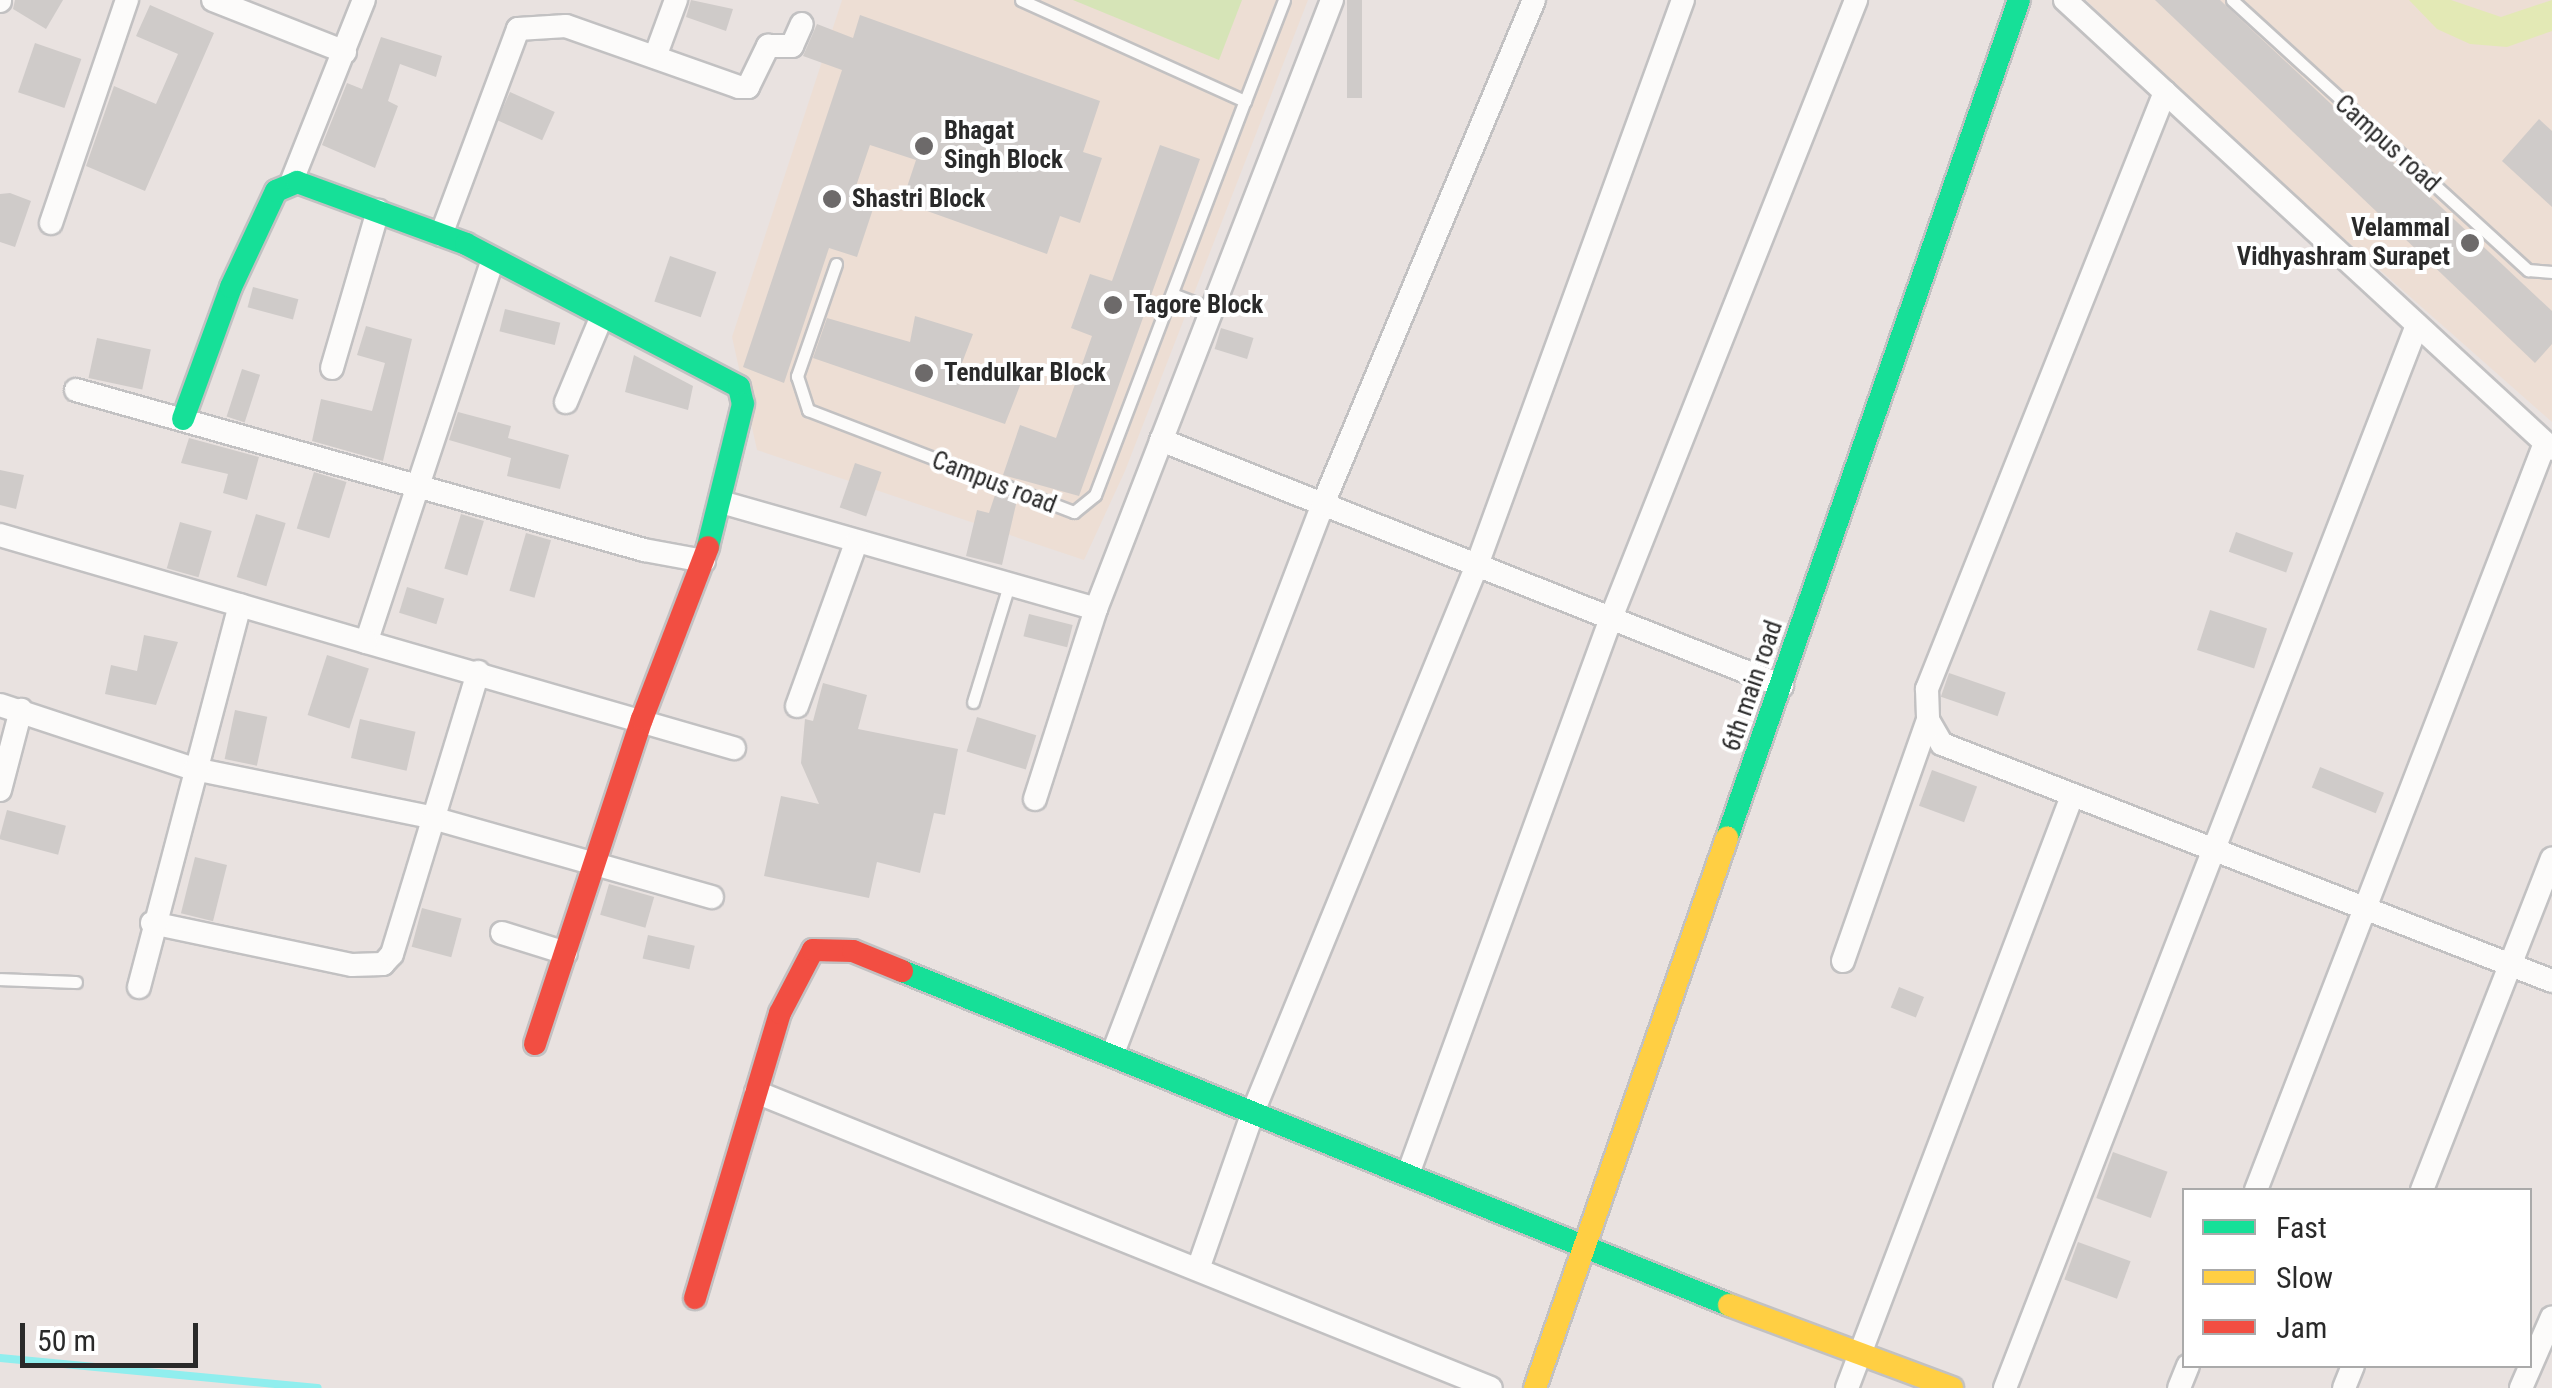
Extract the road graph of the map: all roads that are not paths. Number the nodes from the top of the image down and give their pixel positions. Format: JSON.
{"nodes":[{"id":1,"x":128,"y":0,"type":"edge"},
{"id":2,"x":213,"y":0,"type":"edge"},
{"id":3,"x":364,"y":0,"type":"edge"},
{"id":4,"x":676,"y":0,"type":"edge"},
{"id":5,"x":1021,"y":0,"type":"edge"},
{"id":6,"x":1284,"y":0,"type":"edge"},
{"id":7,"x":1332,"y":0,"type":"edge"},
{"id":8,"x":1534,"y":0,"type":"edge"},
{"id":9,"x":1683,"y":0,"type":"edge"},
{"id":10,"x":1856,"y":0,"type":"edge"},
{"id":11,"x":2019,"y":0,"type":"edge"},
{"id":12,"x":2065,"y":0,"type":"edge"},
{"id":13,"x":2232,"y":0,"type":"edge"},
{"id":14,"x":802,"y":24,"type":"dead end"},
{"id":15,"x":345,"y":52,"type":"junction"},
{"id":16,"x":655,"y":58,"type":"junction"},
{"id":17,"x":2165,"y":92,"type":"junction"},
{"id":18,"x":1244,"y":100,"type":"junction"},
{"id":19,"x":292,"y":183,"type":"junction"},
{"id":20,"x":378,"y":211,"type":"junction"},
{"id":21,"x":51,"y":222,"type":"dead end"},
{"id":22,"x":440,"y":234,"type":"junction"},
{"id":23,"x":492,"y":262,"type":"junction"},
{"id":24,"x":836,"y":264,"type":"dead end"},
{"id":25,"x":2552,"y":272,"type":"edge"},
{"id":26,"x":1172,"y":294,"type":"junction"},
{"id":27,"x":1212,"y":309,"type":"junction"},
{"id":28,"x":602,"y":316,"type":"junction"},
{"id":29,"x":2417,"y":326,"type":"junction"},
{"id":30,"x":332,"y":368,"type":"dead end"},
{"id":31,"x":76,"y":390,"type":"dead end"},
{"id":32,"x":566,"y":402,"type":"dead end"},
{"id":33,"x":183,"y":419,"type":"junction"},
{"id":34,"x":1161,"y":440,"type":"junction"},
{"id":35,"x":2548,"y":446,"type":"edge"},
{"id":36,"x":422,"y":488,"type":"junction"},
{"id":37,"x":721,"y":502,"type":"junction"},
{"id":38,"x":1324,"y":504,"type":"junction"},
{"id":39,"x":0,"y":535,"type":"edge"},
{"id":40,"x":856,"y":543,"type":"junction"},
{"id":41,"x":704,"y":561,"type":"junction"},
{"id":42,"x":1477,"y":565,"type":"junction"},
{"id":43,"x":1008,"y":588,"type":"junction"},
{"id":44,"x":240,"y":605,"type":"junction"},
{"id":45,"x":1096,"y":610,"type":"junction"},
{"id":46,"x":1611,"y":618,"type":"junction"},
{"id":47,"x":366,"y":642,"type":"junction"},
{"id":48,"x":478,"y":672,"type":"junction"},
{"id":49,"x":1782,"y":686,"type":"junction"},
{"id":50,"x":974,"y":702,"type":"dead end"},
{"id":51,"x":797,"y":706,"type":"dead end"},
{"id":52,"x":10,"y":707,"type":"edge"},
{"id":53,"x":642,"y":718,"type":"junction"},
{"id":54,"x":1928,"y":720,"type":"junction"},
{"id":55,"x":734,"y":748,"type":"dead end"},
{"id":56,"x":194,"y":769,"type":"junction"},
{"id":57,"x":0,"y":790,"type":"edge"},
{"id":58,"x":2072,"y":796,"type":"junction"},
{"id":59,"x":1036,"y":799,"type":"dead end"},
{"id":60,"x":429,"y":817,"type":"junction"},
{"id":61,"x":2212,"y":851,"type":"junction"},
{"id":62,"x":2552,"y":859,"type":"edge"},
{"id":63,"x":597,"y":867,"type":"junction"},
{"id":64,"x":712,"y":897,"type":"dead end"},
{"id":65,"x":2365,"y":912,"type":"junction"},
{"id":66,"x":152,"y":923,"type":"junction"},
{"id":67,"x":502,"y":933,"type":"dead end"},
{"id":68,"x":566,"y":953,"type":"junction"},
{"id":69,"x":1843,"y":961,"type":"dead end"},
{"id":70,"x":2510,"y":965,"type":"junction"},
{"id":71,"x":0,"y":979,"type":"edge"},
{"id":72,"x":2552,"y":981,"type":"edge"},
{"id":73,"x":76,"y":982,"type":"dead end"},
{"id":74,"x":139,"y":987,"type":"dead end"},
{"id":75,"x":536,"y":1044,"type":"dead end"},
{"id":76,"x":1113,"y":1053,"type":"junction"},
{"id":77,"x":756,"y":1092,"type":"junction"},
{"id":78,"x":1253,"y":1112,"type":"junction"},
{"id":79,"x":1408,"y":1174,"type":"junction"},
{"id":80,"x":2257,"y":1188,"type":"edge"},
{"id":81,"x":2423,"y":1188,"type":"edge"},
{"id":82,"x":1586,"y":1253,"type":"junction"},
{"id":83,"x":1198,"y":1268,"type":"junction"},
{"id":84,"x":695,"y":1298,"type":"dead end"},
{"id":85,"x":2552,"y":1317,"type":"edge"},
{"id":86,"x":1860,"y":1354,"type":"junction"},
{"id":87,"x":2532,"y":1363,"type":"edge"},
{"id":88,"x":1491,"y":1388,"type":"edge"},
{"id":89,"x":1535,"y":1388,"type":"edge"},
{"id":90,"x":1847,"y":1388,"type":"edge"},
{"id":91,"x":1952,"y":1388,"type":"edge"},
{"id":92,"x":2005,"y":1388,"type":"edge"}],
"edges":[{"from":1,"to":21,"type":"street"},
{"from":2,"to":15,"type":"street"},
{"from":3,"to":15,"type":"street"},
{"from":4,"to":16,"type":"street"},
{"from":5,"to":18,"type":"lane"},
{"from":6,"to":18,"type":"lane","name":"Campus road"},
{"from":7,"to":27,"type":"street"},
{"from":8,"to":38,"type":"street"},
{"from":9,"to":42,"type":"street"},
{"from":10,"to":46,"type":"street"},
{"from":11,"to":49,"type":"street","name":"6th main road"},
{"from":12,"to":17,"type":"street"},
{"from":13,"to":25,"type":"lane","name":"Campus road"},
{"from":14,"to":16,"type":"street"},
{"from":15,"to":19,"type":"street"},
{"from":16,"to":22,"type":"street"},
{"from":17,"to":29,"type":"street"},
{"from":17,"to":54,"type":"street"},
{"from":18,"to":26,"type":"lane","name":"Campus road"},
{"from":19,"to":20,"type":"street"},
{"from":19,"to":33,"type":"street"},
{"from":20,"to":22,"type":"street"},
{"from":20,"to":30,"type":"street"},
{"from":22,"to":23,"type":"street"},
{"from":23,"to":28,"type":"street"},
{"from":23,"to":36,"type":"street"},
{"from":24,"to":26,"type":"lane","name":"Campus road"},
{"from":26,"to":27,"type":"lane"},
{"from":27,"to":34,"type":"street"},
{"from":28,"to":32,"type":"street"},
{"from":28,"to":37,"type":"street"},
{"from":29,"to":35,"type":"street"},
{"from":29,"to":61,"type":"street"},
{"from":31,"to":33,"type":"street"},
{"from":33,"to":36,"type":"street"},
{"from":34,"to":38,"type":"street"},
{"from":34,"to":45,"type":"street"},
{"from":35,"to":65,"type":"street"},
{"from":36,"to":41,"type":"street"},
{"from":36,"to":47,"type":"street"},
{"from":37,"to":40,"type":"street"},
{"from":37,"to":41,"type":"street"},
{"from":38,"to":42,"type":"street"},
{"from":38,"to":76,"type":"street"},
{"from":39,"to":44,"type":"street"},
{"from":40,"to":43,"type":"street"},
{"from":40,"to":51,"type":"street"},
{"from":41,"to":53,"type":"street"},
{"from":42,"to":46,"type":"street"},
{"from":42,"to":78,"type":"street"},
{"from":43,"to":45,"type":"street"},
{"from":43,"to":50,"type":"lane"},
{"from":44,"to":47,"type":"street"},
{"from":44,"to":56,"type":"street"},
{"from":45,"to":59,"type":"street"},
{"from":46,"to":49,"type":"street"},
{"from":46,"to":79,"type":"street"},
{"from":47,"to":48,"type":"street"},
{"from":48,"to":53,"type":"street"},
{"from":48,"to":60,"type":"street"},
{"from":49,"to":82,"type":"street","name":"6th main road"},
{"from":52,"to":56,"type":"street"},
{"from":52,"to":57,"type":"street"},
{"from":53,"to":55,"type":"street"},
{"from":53,"to":63,"type":"street"},
{"from":54,"to":58,"type":"street"},
{"from":54,"to":69,"type":"street"},
{"from":56,"to":60,"type":"street"},
{"from":56,"to":66,"type":"street"},
{"from":58,"to":61,"type":"street"},
{"from":58,"to":86,"type":"street"},
{"from":60,"to":63,"type":"street"},
{"from":60,"to":66,"type":"street"},
{"from":61,"to":65,"type":"street"},
{"from":61,"to":92,"type":"street"},
{"from":62,"to":70,"type":"street"},
{"from":63,"to":64,"type":"street"},
{"from":63,"to":68,"type":"street"},
{"from":65,"to":70,"type":"street"},
{"from":65,"to":80,"type":"street"},
{"from":66,"to":74,"type":"street"},
{"from":67,"to":68,"type":"street"},
{"from":68,"to":75,"type":"street"},
{"from":70,"to":72,"type":"street"},
{"from":70,"to":81,"type":"street"},
{"from":71,"to":73,"type":"lane"},
{"from":76,"to":77,"type":"street"},
{"from":76,"to":78,"type":"street"},
{"from":77,"to":83,"type":"street"},
{"from":77,"to":84,"type":"street"},
{"from":78,"to":79,"type":"street"},
{"from":78,"to":83,"type":"street"},
{"from":79,"to":82,"type":"street"},
{"from":82,"to":86,"type":"street"},
{"from":82,"to":89,"type":"street","name":"6th main road"},
{"from":83,"to":88,"type":"street"},
{"from":85,"to":87,"type":"street"},
{"from":86,"to":90,"type":"street"},
{"from":86,"to":91,"type":"street"}]}
